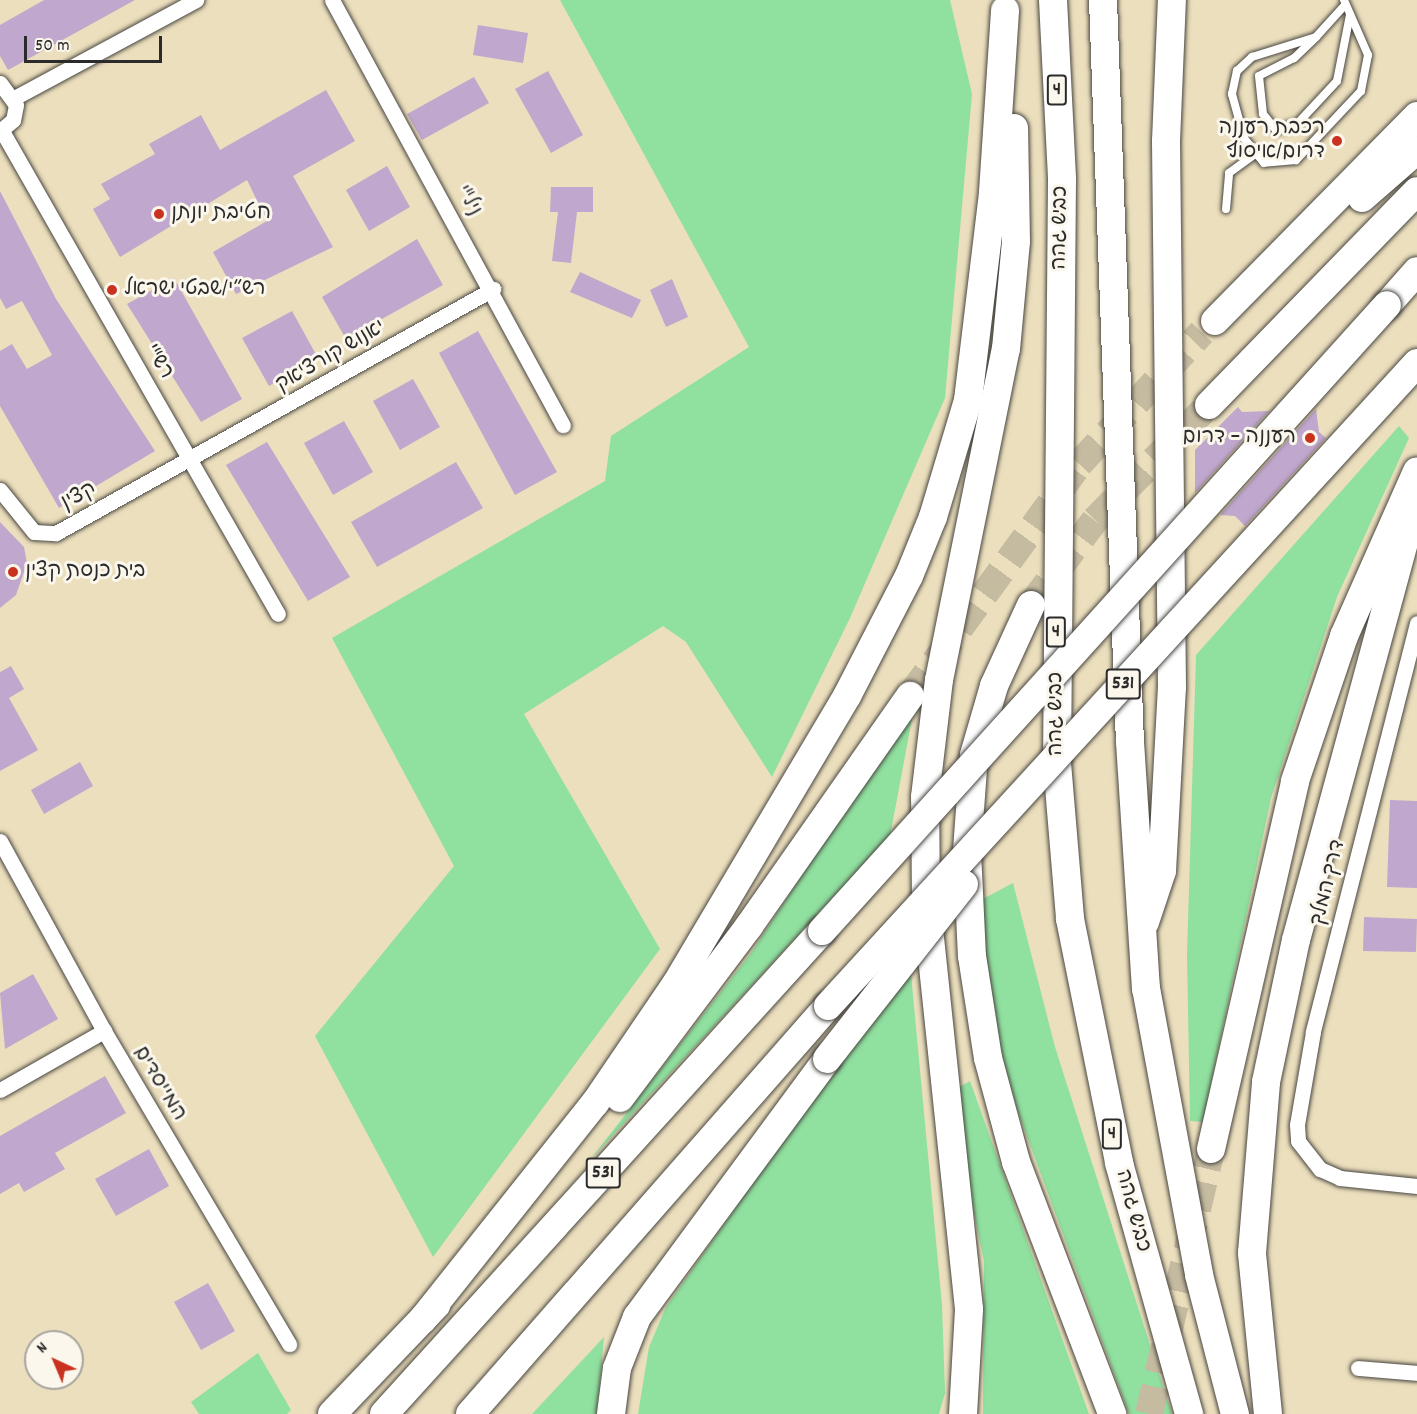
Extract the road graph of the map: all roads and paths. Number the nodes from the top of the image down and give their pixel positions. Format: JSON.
{"nodes":[{"id":1,"x":196,"y":0,"type":"edge"},
{"id":2,"x":332,"y":0,"type":"edge"},
{"id":3,"x":1053,"y":0,"type":"edge"},
{"id":4,"x":1103,"y":0,"type":"edge"},
{"id":5,"x":1172,"y":0,"type":"edge"},
{"id":6,"x":1344,"y":2,"type":"edge"},
{"id":7,"x":1004,"y":5,"type":"edge"},
{"id":8,"x":1350,"y":15,"type":"junction"},
{"id":9,"x":1316,"y":37,"type":"junction"},
{"id":10,"x":0,"y":83,"type":"edge"},
{"id":11,"x":15,"y":98,"type":"junction"},
{"id":12,"x":1417,"y":116,"type":"edge"},
{"id":13,"x":1,"y":131,"type":"edge"},
{"id":14,"x":1417,"y":150,"type":"edge"},
{"id":15,"x":1254,"y":155,"type":"junction"},
{"id":16,"x":1417,"y":191,"type":"edge"},
{"id":17,"x":1226,"y":209,"type":"dead end"},
{"id":18,"x":1417,"y":212,"type":"edge"},
{"id":19,"x":1417,"y":271,"type":"edge"},
{"id":20,"x":493,"y":289,"type":"junction"},
{"id":21,"x":1417,"y":363,"type":"edge"},
{"id":22,"x":1250,"y":364,"type":"junction"},
{"id":23,"x":1209,"y":405,"type":"tunnel mouth"},
{"id":24,"x":563,"y":425,"type":"dead end"},
{"id":25,"x":191,"y":461,"type":"junction"},
{"id":26,"x":1417,"y":471,"type":"edge"},
{"id":27,"x":0,"y":490,"type":"edge"},
{"id":28,"x":1417,"y":494,"type":"edge"},
{"id":29,"x":1031,"y":605,"type":"tunnel mouth"},
{"id":30,"x":278,"y":614,"type":"dead end"},
{"id":31,"x":1417,"y":623,"type":"edge"},
{"id":32,"x":1122,"y":685,"type":"junction"},
{"id":33,"x":909,"y":696,"type":"tunnel mouth"},
{"id":34,"x":0,"y":841,"type":"edge"},
{"id":35,"x":1142,"y":933,"type":"junction"},
{"id":36,"x":104,"y":1031,"type":"junction"},
{"id":37,"x":0,"y":1090,"type":"edge"},
{"id":38,"x":1211,"y":1149,"type":"tunnel mouth"},
{"id":39,"x":1417,"y":1186,"type":"edge"},
{"id":40,"x":423,"y":1319,"type":"junction"},
{"id":41,"x":290,"y":1344,"type":"dead end"},
{"id":42,"x":1358,"y":1368,"type":"dead end"},
{"id":43,"x":1417,"y":1373,"type":"edge"},
{"id":44,"x":332,"y":1414,"type":"edge"},
{"id":45,"x":384,"y":1414,"type":"edge"},
{"id":46,"x":470,"y":1414,"type":"edge"},
{"id":47,"x":610,"y":1414,"type":"edge"},
{"id":48,"x":963,"y":1414,"type":"edge"},
{"id":49,"x":1112,"y":1414,"type":"edge"},
{"id":50,"x":1189,"y":1414,"type":"edge"},
{"id":51,"x":1234,"y":1414,"type":"edge"},
{"id":52,"x":1268,"y":1414,"type":"edge"}],
"edges":[{"from":1,"to":11,"type":"street"},
{"from":2,"to":20,"type":"street","name":"ניל\"י"},
{"from":3,"to":50,"type":"highway","name":"כביש גהה","number":"4"},
{"from":4,"to":35,"type":"highway"},
{"from":5,"to":35,"type":"highway"},
{"from":6,"to":8,"type":"lane"},
{"from":6,"to":9,"type":"lane"},
{"from":7,"to":40,"type":"highway"},
{"from":7,"to":48,"type":"highway"},
{"from":8,"to":9,"type":"lane"},
{"from":8,"to":15,"type":"lane"},
{"from":9,"to":15,"type":"lane"},
{"from":10,"to":11,"type":"street"},
{"from":11,"to":13,"type":"street"},
{"from":12,"to":14,"type":"highway"},
{"from":13,"to":25,"type":"street","name":"רש\"י"},
{"from":15,"to":17,"type":"lane"},
{"from":16,"to":22,"type":"highway"},
{"from":18,"to":22,"type":"highway"},
{"from":19,"to":45,"type":"highway","number":"531","bridge":true},
{"from":20,"to":24,"type":"street","name":"ניל\"י"},
{"from":20,"to":25,"type":"street","name":"יאנוש קורצ'אק"},
{"from":21,"to":32,"type":"highway","number":"531","bridge":true},
{"from":22,"to":23,"type":"highway"},
{"from":25,"to":27,"type":"street","name":"קצין"},
{"from":25,"to":30,"type":"street","name":"רש\"י"},
{"from":26,"to":38,"type":"highway"},
{"from":28,"to":52,"type":"highway"},
{"from":29,"to":49,"type":"highway"},
{"from":31,"to":39,"type":"street","name":"דרך המלך"},
{"from":32,"to":46,"type":"highway","number":"531","bridge":true},
{"from":32,"to":47,"type":"highway","bridge":true},
{"from":33,"to":40,"type":"highway"},
{"from":34,"to":36,"type":"street","name":"המייסדים"},
{"from":35,"to":51,"type":"highway"},
{"from":36,"to":37,"type":"street"},
{"from":36,"to":41,"type":"street","name":"המייסדים"},
{"from":40,"to":44,"type":"highway"},
{"from":42,"to":43,"type":"street"}]}
